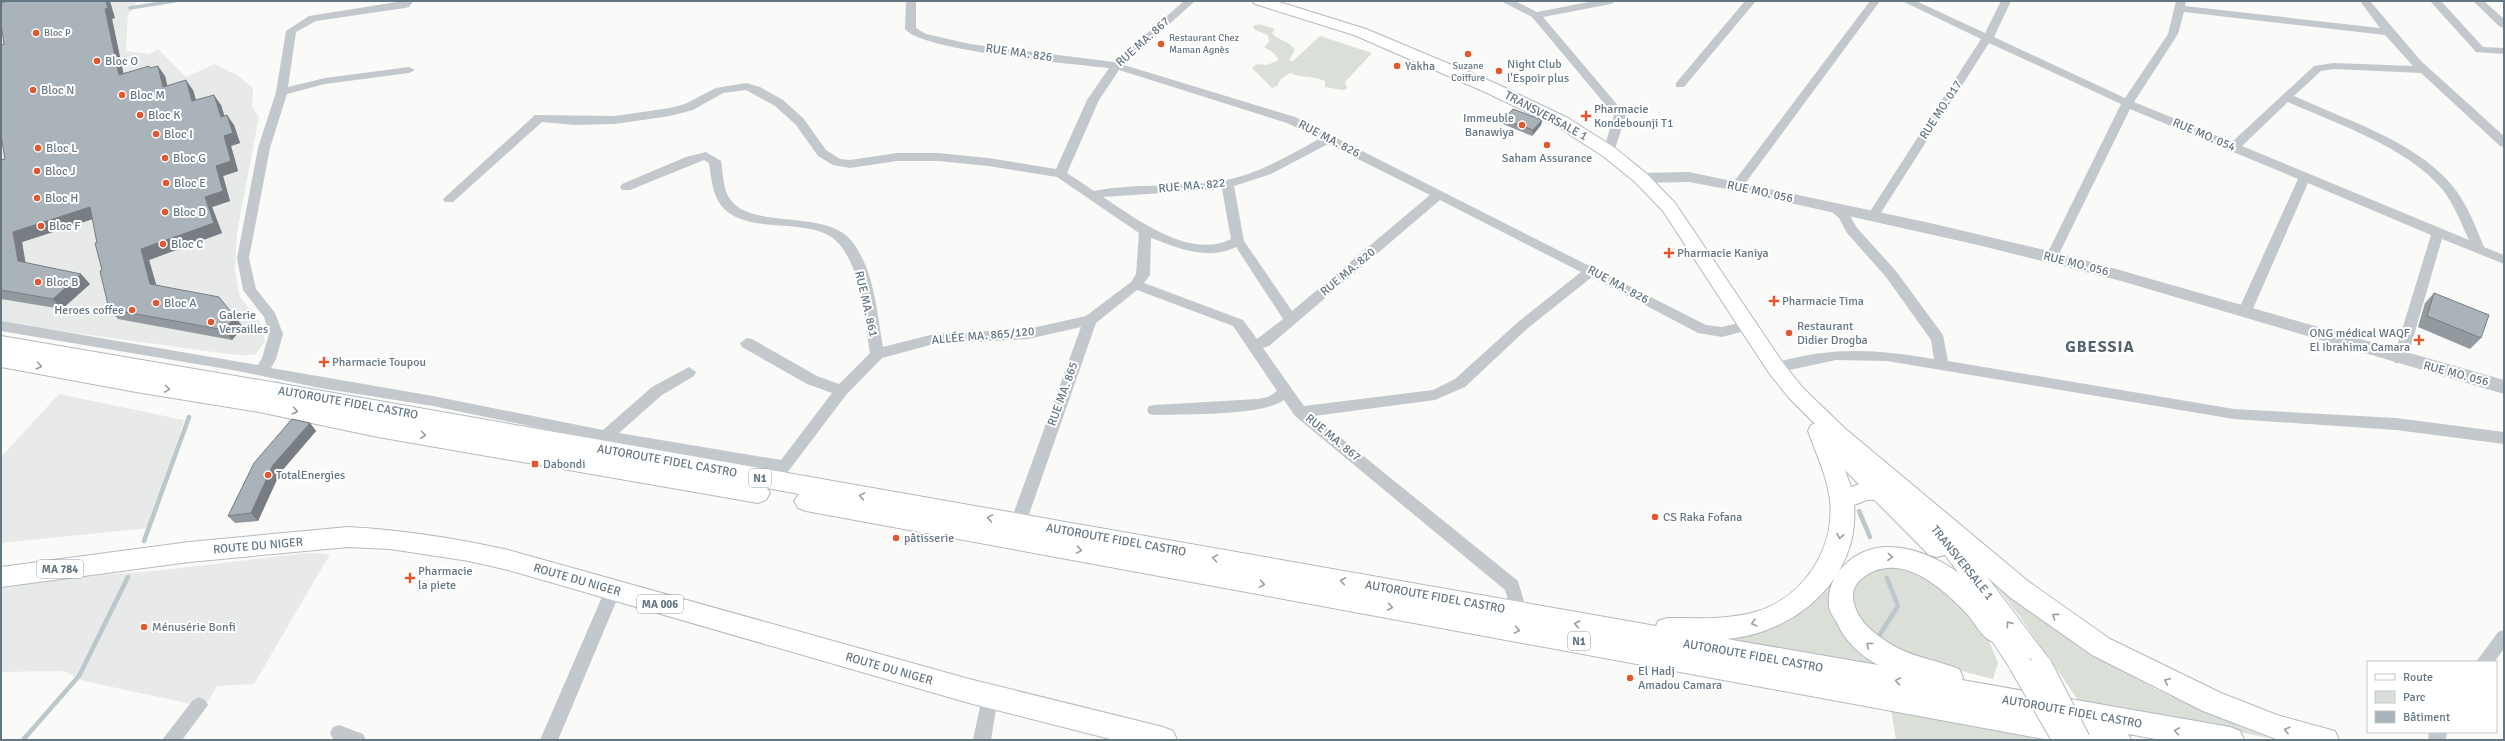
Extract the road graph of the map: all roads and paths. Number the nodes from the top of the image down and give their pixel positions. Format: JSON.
{"nodes":[{"id":1,"x":408,"y":1,"type":"edge"},
{"id":2,"x":912,"y":1,"type":"edge"},
{"id":3,"x":1190,"y":1,"type":"edge"},
{"id":4,"x":1260,"y":1,"type":"edge"},
{"id":5,"x":1506,"y":1,"type":"edge"},
{"id":6,"x":1611,"y":1,"type":"edge"},
{"id":7,"x":1751,"y":1,"type":"edge"},
{"id":8,"x":1875,"y":1,"type":"edge"},
{"id":9,"x":1907,"y":1,"type":"edge"},
{"id":10,"x":2006,"y":1,"type":"edge"},
{"id":11,"x":2365,"y":1,"type":"edge"},
{"id":12,"x":2435,"y":1,"type":"edge"},
{"id":13,"x":2478,"y":1,"type":"edge"},
{"id":14,"x":2179,"y":4,"type":"edge"},
{"id":15,"x":1536,"y":15,"type":"junction"},
{"id":16,"x":2504,"y":25,"type":"edge"},
{"id":17,"x":2388,"y":32,"type":"junction"},
{"id":18,"x":1988,"y":38,"type":"junction"},
{"id":19,"x":2504,"y":51,"type":"edge"},
{"id":20,"x":1116,"y":66,"type":"junction"},
{"id":21,"x":409,"y":70,"type":"dead end"},
{"id":22,"x":2425,"y":70,"type":"junction"},
{"id":23,"x":1680,"y":84,"type":"dead end"},
{"id":24,"x":282,"y":92,"type":"junction"},
{"id":25,"x":2286,"y":97,"type":"junction"},
{"id":26,"x":2127,"y":102,"type":"junction"},
{"id":27,"x":1329,"y":138,"type":"junction"},
{"id":28,"x":2504,"y":143,"type":"edge"},
{"id":29,"x":2233,"y":148,"type":"junction"},
{"id":30,"x":1609,"y":152,"type":"junction"},
{"id":31,"x":1060,"y":174,"type":"junction"},
{"id":32,"x":2305,"y":177,"type":"junction"},
{"id":33,"x":1641,"y":178,"type":"junction"},
{"id":34,"x":1227,"y":184,"type":"junction"},
{"id":35,"x":626,"y":186,"type":"dead end"},
{"id":36,"x":1737,"y":186,"type":"junction"},
{"id":37,"x":1094,"y":195,"type":"junction"},
{"id":38,"x":1438,"y":195,"type":"junction"},
{"id":39,"x":448,"y":199,"type":"dead end"},
{"id":40,"x":1833,"y":208,"type":"junction"},
{"id":41,"x":1873,"y":216,"type":"junction"},
{"id":42,"x":1145,"y":231,"type":"junction"},
{"id":43,"x":2438,"y":233,"type":"junction"},
{"id":44,"x":1238,"y":241,"type":"junction"},
{"id":45,"x":2479,"y":249,"type":"junction"},
{"id":46,"x":2051,"y":258,"type":"junction"},
{"id":47,"x":2504,"y":260,"type":"edge"},
{"id":48,"x":1591,"y":270,"type":"junction"},
{"id":49,"x":1136,"y":285,"type":"junction"},
{"id":50,"x":2245,"y":311,"type":"junction"},
{"id":51,"x":1090,"y":320,"type":"junction"},
{"id":52,"x":1290,"y":320,"type":"junction"},
{"id":53,"x":1,"y":326,"type":"edge"},
{"id":54,"x":1747,"y":326,"type":"junction"},
{"id":55,"x":1,"y":344,"type":"edge"},
{"id":56,"x":747,"y":344,"type":"dead end"},
{"id":57,"x":1256,"y":345,"type":"junction"},
{"id":58,"x":877,"y":354,"type":"junction"},
{"id":59,"x":1,"y":359,"type":"edge"},
{"id":60,"x":2400,"y":359,"type":"junction"},
{"id":61,"x":1942,"y":365,"type":"junction"},
{"id":62,"x":1776,"y":368,"type":"junction"},
{"id":63,"x":261,"y":371,"type":"junction"},
{"id":64,"x":690,"y":372,"type":"dead end"},
{"id":65,"x":2504,"y":387,"type":"edge"},
{"id":66,"x":841,"y":391,"type":"junction"},
{"id":67,"x":1287,"y":391,"type":"junction"},
{"id":68,"x":1154,"y":410,"type":"dead end"},
{"id":69,"x":1300,"y":412,"type":"junction"},
{"id":70,"x":1829,"y":434,"type":"junction"},
{"id":71,"x":606,"y":436,"type":"junction"},
{"id":72,"x":2504,"y":438,"type":"edge"},
{"id":73,"x":778,"y":473,"type":"junction"},
{"id":74,"x":1886,"y":489,"type":"junction"},
{"id":75,"x":1842,"y":500,"type":"junction"},
{"id":76,"x":1018,"y":523,"type":"junction"},
{"id":77,"x":148,"y":558,"type":"joint"},
{"id":78,"x":1,"y":577,"type":"edge"},
{"id":79,"x":613,"y":590,"type":"junction"},
{"id":80,"x":1519,"y":612,"type":"junction"},
{"id":81,"x":1601,"y":629,"type":"junction"},
{"id":82,"x":1998,"y":633,"type":"junction"},
{"id":83,"x":2504,"y":637,"type":"edge"},
{"id":84,"x":2485,"y":661,"type":"edge"},
{"id":85,"x":2030,"y":665,"type":"junction"},
{"id":86,"x":990,"y":697,"type":"junction"},
{"id":87,"x":199,"y":705,"type":"dead end"},
{"id":88,"x":2035,"y":724,"type":"junction"},
{"id":89,"x":2091,"y":728,"type":"edge"},
{"id":90,"x":339,"y":734,"type":"dead end"},
{"id":91,"x":171,"y":740,"type":"edge"},
{"id":92,"x":357,"y":740,"type":"edge"},
{"id":93,"x":549,"y":740,"type":"edge"},
{"id":94,"x":982,"y":740,"type":"edge"},
{"id":95,"x":1163,"y":740,"type":"edge"},
{"id":96,"x":2064,"y":740,"type":"edge"},
{"id":97,"x":2079,"y":740,"type":"edge"},
{"id":98,"x":2117,"y":740,"type":"edge"},
{"id":99,"x":2230,"y":740,"type":"edge"},
{"id":100,"x":2325,"y":740,"type":"edge"}],
"edges":[{"from":1,"to":24,"type":"street"},
{"from":2,"to":20,"type":"street","name":"RUE MA. 826"},
{"from":3,"to":20,"type":"street","name":"RUE MA. 867"},
{"from":4,"to":30,"type":"main road","name":"TRANSVERSALE 1"},
{"from":5,"to":15,"type":"street"},
{"from":6,"to":15,"type":"street"},
{"from":7,"to":23,"type":"street"},
{"from":8,"to":36,"type":"street"},
{"from":9,"to":18,"type":"street","name":"RUE MO. 054"},
{"from":10,"to":18,"type":"street","name":"RUE MO. 017"},
{"from":11,"to":17,"type":"street"},
{"from":12,"to":19,"type":"street"},
{"from":13,"to":16,"type":"street"},
{"from":14,"to":17,"type":"street"},
{"from":14,"to":26,"type":"street"},
{"from":15,"to":30,"type":"street"},
{"from":17,"to":22,"type":"street"},
{"from":18,"to":26,"type":"street","name":"RUE MO. 054"},
{"from":18,"to":41,"type":"street","name":"RUE MO. 017"},
{"from":20,"to":27,"type":"street","name":"RUE MA. 826"},
{"from":20,"to":31,"type":"street","name":"RUE MA. 867"},
{"from":21,"to":24,"type":"street"},
{"from":22,"to":25,"type":"street"},
{"from":22,"to":28,"type":"street"},
{"from":24,"to":63,"type":"street"},
{"from":25,"to":29,"type":"street"},
{"from":25,"to":45,"type":"street"},
{"from":26,"to":29,"type":"street","name":"RUE MO. 054"},
{"from":26,"to":46,"type":"street"},
{"from":27,"to":34,"type":"street","name":"RUE MA. 822"},
{"from":27,"to":38,"type":"street","name":"RUE MA. 826"},
{"from":29,"to":32,"type":"street","name":"RUE MO. 054"},
{"from":30,"to":33,"type":"main road","name":"TRANSVERSALE 1"},
{"from":31,"to":37,"type":"street"},
{"from":31,"to":39,"type":"street"},
{"from":32,"to":43,"type":"street","name":"RUE MO. 054"},
{"from":32,"to":50,"type":"street"},
{"from":33,"to":36,"type":"street","name":"RUE MO. 056"},
{"from":33,"to":54,"type":"main road","name":"TRANSVERSALE 1"},
{"from":34,"to":37,"type":"street","name":"RUE MA. 822"},
{"from":34,"to":44,"type":"street"},
{"from":35,"to":58,"type":"street","name":"RUE MA. 861"},
{"from":36,"to":40,"type":"street","name":"RUE MO. 056"},
{"from":37,"to":42,"type":"street"},
{"from":38,"to":48,"type":"street","name":"RUE MA. 826"},
{"from":38,"to":52,"type":"street","name":"RUE MA. 820"},
{"from":40,"to":41,"type":"street","name":"RUE MO. 056"},
{"from":40,"to":61,"type":"street"},
{"from":41,"to":46,"type":"street","name":"RUE MO. 056"},
{"from":42,"to":44,"type":"street"},
{"from":42,"to":49,"type":"street"},
{"from":43,"to":45,"type":"street","name":"RUE MO. 054"},
{"from":43,"to":60,"type":"street"},
{"from":44,"to":52,"type":"street"},
{"from":45,"to":47,"type":"street","name":"RUE MO. 054"},
{"from":46,"to":50,"type":"street","name":"RUE MO. 056"},
{"from":48,"to":54,"type":"street","name":"RUE MA. 826"},
{"from":48,"to":69,"type":"street"},
{"from":49,"to":51,"type":"street"},
{"from":49,"to":57,"type":"street","name":"RUE MA. 867"},
{"from":50,"to":60,"type":"street","name":"RUE MO. 056"},
{"from":51,"to":58,"type":"street","name":"ALLÉE MA. 865/120"},
{"from":51,"to":76,"type":"street","name":"RUE MA. 865"},
{"from":52,"to":57,"type":"street","name":"RUE MA. 820"},
{"from":53,"to":63,"type":"street"},
{"from":54,"to":62,"type":"main road","name":"TRANSVERSALE 1"},
{"from":55,"to":73,"type":"main road","name":"AUTOROUTE FIDEL CASTRO","number":"N1"},
{"from":56,"to":66,"type":"street"},
{"from":57,"to":67,"type":"street","name":"RUE MA. 867"},
{"from":58,"to":66,"type":"street","name":"RUE MA. 861"},
{"from":59,"to":88,"type":"main road","name":"AUTOROUTE FIDEL CASTRO","number":"N1","one_way":true},
{"from":60,"to":65,"type":"street","name":"RUE MO. 056"},
{"from":61,"to":62,"type":"street"},
{"from":61,"to":72,"type":"street"},
{"from":62,"to":70,"type":"main road","name":"TRANSVERSALE 1"},
{"from":63,"to":71,"type":"street"},
{"from":64,"to":71,"type":"street"},
{"from":66,"to":73,"type":"street","name":"RUE MA. 861"},
{"from":67,"to":68,"type":"street"},
{"from":67,"to":69,"type":"street","name":"RUE MA. 867"},
{"from":69,"to":80,"type":"street","name":"RUE MA. 867"},
{"from":70,"to":74,"type":"main road","name":"TRANSVERSALE 1"},
{"from":70,"to":75,"type":"main road"},
{"from":100,"to":70,"type":"main road","one_way":true},
{"from":71,"to":73,"type":"street"},
{"from":76,"to":73,"type":"main road","name":"AUTOROUTE FIDEL CASTRO","number":"N1","one_way":true},
{"from":74,"to":75,"type":"main road"},
{"from":74,"to":82,"type":"main road","name":"TRANSVERSALE 1"},
{"from":85,"to":74,"type":"main road","name":"TRANSVERSALE 1","one_way":true},
{"from":75,"to":81,"type":"main road","one_way":true},
{"from":80,"to":76,"type":"main road","name":"AUTOROUTE FIDEL CASTRO","number":"N1","one_way":true},
{"from":77,"to":78,"type":"main road","name":"ROUTE DU NIGER","number":"MA 784"},
{"from":77,"to":79,"type":"main road","name":"ROUTE DU NIGER","number":"MA 006"},
{"from":79,"to":86,"type":"main road","name":"ROUTE DU NIGER","number":"MA 006"},
{"from":79,"to":93,"type":"street"},
{"from":81,"to":80,"type":"main road","name":"AUTOROUTE FIDEL CASTRO","number":"N1","one_way":true},
{"from":89,"to":81,"type":"main road","name":"AUTOROUTE FIDEL CASTRO","number":"N1","one_way":true},
{"from":82,"to":85,"type":"main road","name":"TRANSVERSALE 1"},
{"from":89,"to":82,"type":"main road","one_way":true},
{"from":83,"to":84,"type":"street"},
{"from":85,"to":96,"type":"main road","name":"TRANSVERSALE 1","bridge":true},
{"from":85,"to":97,"type":"main road","name":"TRANSVERSALE 1","bridge":true},
{"from":86,"to":94,"type":"street"},
{"from":86,"to":95,"type":"main road","name":"ROUTE DU NIGER","number":"MA 006"},
{"from":87,"to":91,"type":"street"},
{"from":88,"to":89,"type":"main road"},
{"from":88,"to":98,"type":"main road","name":"AUTOROUTE FIDEL CASTRO","number":"N1"},
{"from":99,"to":89,"type":"main road","name":"AUTOROUTE FIDEL CASTRO","number":"N1","one_way":true},
{"from":90,"to":92,"type":"street"}]}
